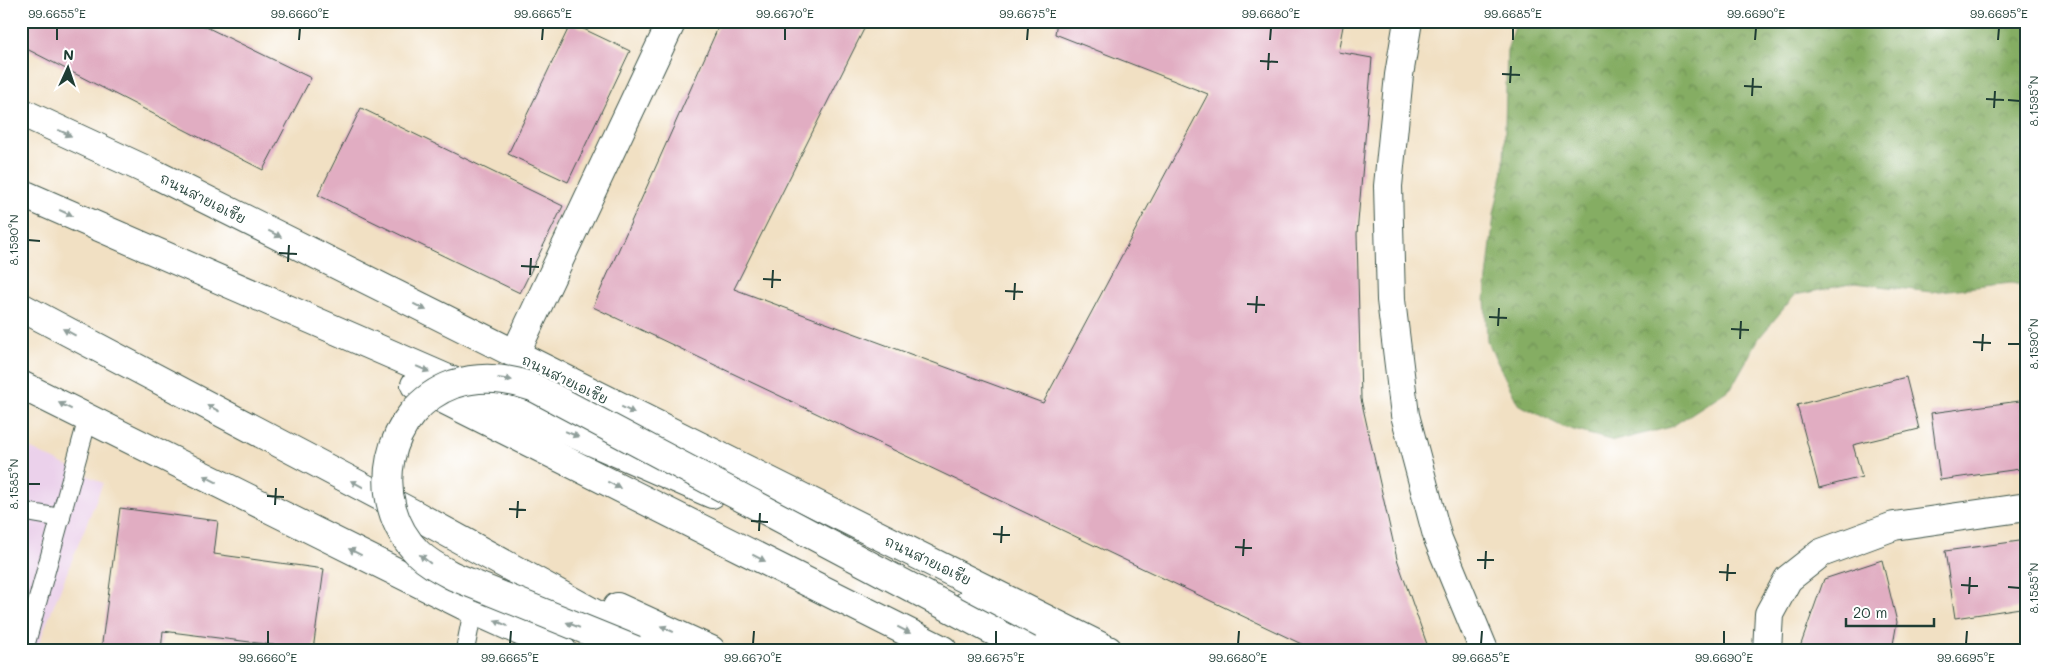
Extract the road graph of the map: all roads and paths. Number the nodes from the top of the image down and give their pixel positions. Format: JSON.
{"nodes":[{"id":1,"x":672,"y":21,"type":"edge"},
{"id":2,"x":1408,"y":21,"type":"edge"},
{"id":3,"x":21,"y":112,"type":"edge"},
{"id":4,"x":21,"y":193,"type":"edge"},
{"id":5,"x":116,"y":236,"type":"junction"},
{"id":6,"x":21,"y":307,"type":"edge"},
{"id":7,"x":515,"y":354,"type":"junction"},
{"id":8,"x":21,"y":385,"type":"edge"},
{"id":9,"x":88,"y":418,"type":"junction"},
{"id":10,"x":2027,"y":507,"type":"edge"},
{"id":11,"x":21,"y":511,"type":"edge"},
{"id":12,"x":412,"y":512,"type":"junction"},
{"id":13,"x":61,"y":518,"type":"junction"},
{"id":14,"x":473,"y":610,"type":"junction"},
{"id":15,"x":24,"y":650,"type":"edge"},
{"id":16,"x":466,"y":650,"type":"edge"},
{"id":17,"x":562,"y":650,"type":"edge"},
{"id":18,"x":635,"y":650,"type":"edge"},
{"id":19,"x":661,"y":650,"type":"edge"},
{"id":20,"x":711,"y":650,"type":"edge"},
{"id":21,"x":943,"y":650,"type":"edge"},
{"id":22,"x":1029,"y":650,"type":"edge"},
{"id":23,"x":1071,"y":650,"type":"edge"},
{"id":24,"x":1108,"y":650,"type":"edge"},
{"id":25,"x":1484,"y":650,"type":"edge"},
{"id":26,"x":1767,"y":650,"type":"edge"}],
"edges":[{"from":1,"to":7,"type":"main road"},
{"from":2,"to":25,"type":"main road"},
{"from":3,"to":7,"type":"main road","name":"ถนนสายเอเชีย","one_way":true},
{"from":4,"to":5,"type":"main road","name":"ถนนสายเอเชีย","one_way":true},
{"from":5,"to":21,"type":"main road","one_way":true},
{"from":5,"to":23,"type":"main road","name":"ถนนสายเอเชีย","one_way":true},
{"from":12,"to":6,"type":"main road","one_way":true},
{"from":7,"to":24,"type":"main road","name":"ถนนสายเอเชีย","one_way":true},
{"from":9,"to":8,"type":"main road","one_way":true},
{"from":9,"to":13,"type":"lane"},
{"from":14,"to":9,"type":"main road","one_way":true},
{"from":10,"to":26,"type":"main road"},
{"from":11,"to":13,"type":"lane"},
{"from":12,"to":19,"type":"main road"},
{"from":20,"to":12,"type":"main road","one_way":true},
{"from":13,"to":15,"type":"lane"},
{"from":14,"to":16,"type":"lane"},
{"from":17,"to":14,"type":"main road","one_way":true},
{"from":18,"to":22,"type":"main road","one_way":true,"bridge":true}]}
